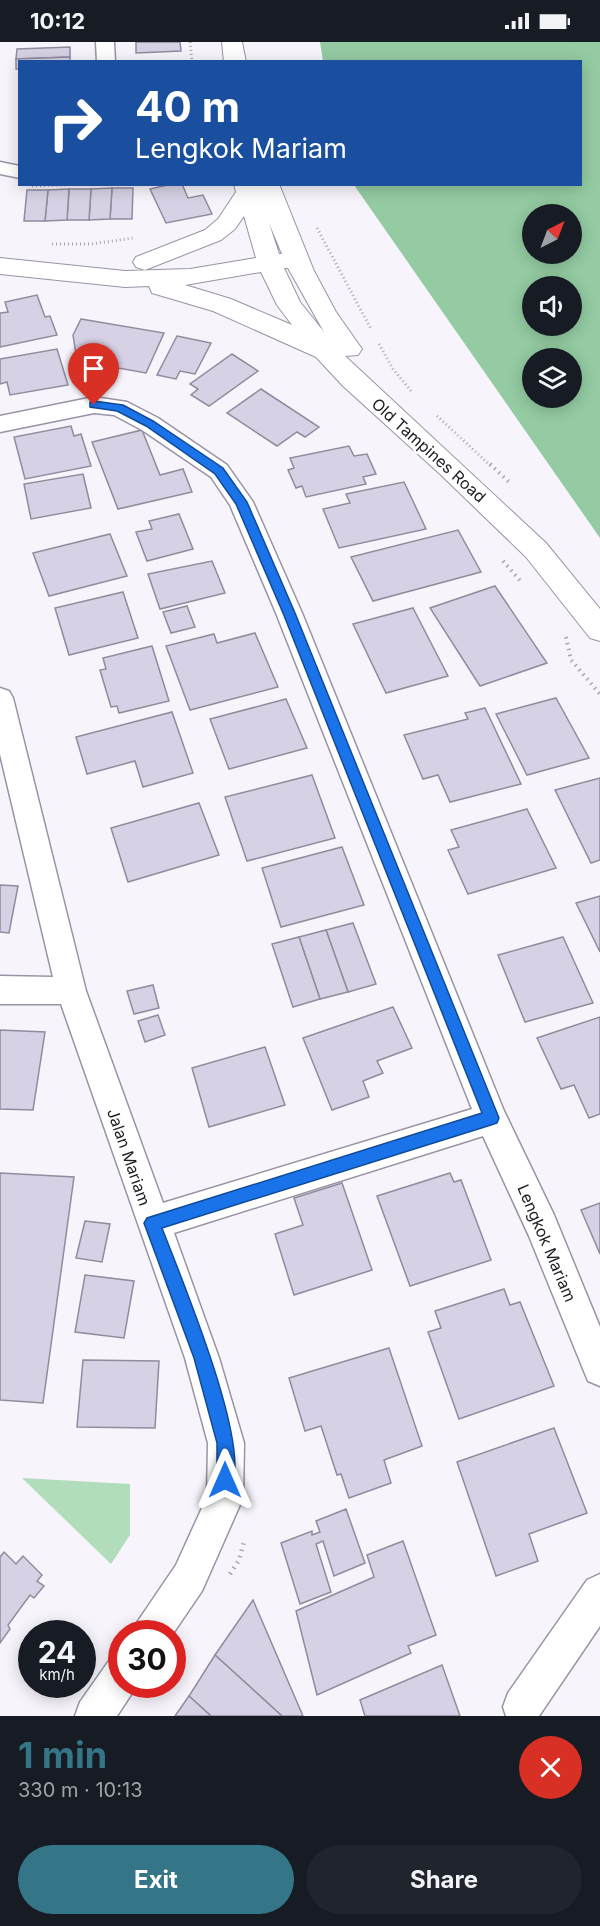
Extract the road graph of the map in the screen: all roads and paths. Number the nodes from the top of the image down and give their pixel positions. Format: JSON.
{"nodes":[{"id":1,"x":105,"y":42,"type":"edge"},
{"id":2,"x":190,"y":42,"type":"edge"},
{"id":3,"x":214,"y":42,"type":"edge"},
{"id":4,"x":232,"y":42,"type":"edge"},
{"id":5,"x":106,"y":60,"type":"edge"},
{"id":6,"x":192,"y":60,"type":"edge"},
{"id":7,"x":217,"y":60,"type":"edge"},
{"id":8,"x":235,"y":60,"type":"edge"},
{"id":9,"x":0,"y":168,"type":"edge"},
{"id":10,"x":18,"y":172,"type":"edge"},
{"id":11,"x":38,"y":186,"type":"edge"},
{"id":12,"x":60,"y":186,"type":"edge"},
{"id":13,"x":253,"y":187,"type":"edge"},
{"id":14,"x":317,"y":227,"type":"dead end"},
{"id":15,"x":135,"y":238,"type":"dead end"},
{"id":16,"x":46,"y":244,"type":"dead end"},
{"id":17,"x":293,"y":248,"type":"junction"},
{"id":18,"x":0,"y":252,"type":"edge"},
{"id":19,"x":266,"y":254,"type":"junction"},
{"id":20,"x":145,"y":262,"type":"junction"},
{"id":21,"x":0,"y":266,"type":"edge"},
{"id":22,"x":125,"y":279,"type":"junction"},
{"id":23,"x":372,"y":330,"type":"dead end"},
{"id":24,"x":377,"y":340,"type":"dead end"},
{"id":25,"x":326,"y":352,"type":"junction"},
{"id":26,"x":420,"y":400,"type":"dead end"},
{"id":27,"x":429,"y":408,"type":"dead end"},
{"id":28,"x":0,"y":424,"type":"edge"},
{"id":29,"x":515,"y":489,"type":"dead end"},
{"id":30,"x":500,"y":557,"type":"dead end"},
{"id":31,"x":529,"y":591,"type":"dead end"},
{"id":32,"x":600,"y":596,"type":"edge"},
{"id":33,"x":600,"y":630,"type":"edge"},
{"id":34,"x":566,"y":633,"type":"dead end"},
{"id":35,"x":600,"y":694,"type":"edge"},
{"id":36,"x":0,"y":698,"type":"edge"},
{"id":37,"x":0,"y":990,"type":"edge"},
{"id":38,"x":70,"y":991,"type":"junction"},
{"id":39,"x":491,"y":1118,"type":"junction"},
{"id":40,"x":152,"y":1223,"type":"junction"},
{"id":41,"x":600,"y":1369,"type":"edge"},
{"id":42,"x":600,"y":1593,"type":"edge"},
{"id":43,"x":160,"y":1620,"type":"edge"},
{"id":44,"x":108,"y":1696,"type":"edge"},
{"id":45,"x":522,"y":1707,"type":"dead end"},
{"id":46,"x":94,"y":1716,"type":"edge"}],
"edges":[{"from":1,"to":5,"type":"street"},
{"from":2,"to":6,"type":"path"},
{"from":3,"to":7,"type":"street"},
{"from":4,"to":8,"type":"street"},
{"from":9,"to":10,"type":"street"},
{"from":11,"to":12,"type":"path"},
{"from":13,"to":17,"type":"street","name":"Old Tampines Road"},
{"from":13,"to":19,"type":"street","name":"Old Tampines Road"},
{"from":13,"to":20,"type":"street"},
{"from":14,"to":23,"type":"path"},
{"from":15,"to":16,"type":"path"},
{"from":17,"to":19,"type":"street"},
{"from":17,"to":32,"type":"street","name":"Old Tampines Road"},
{"from":18,"to":20,"type":"street"},
{"from":19,"to":20,"type":"street"},
{"from":19,"to":22,"type":"street"},
{"from":19,"to":25,"type":"street","name":"Old Tampines Road"},
{"from":21,"to":22,"type":"street"},
{"from":22,"to":25,"type":"street"},
{"from":24,"to":26,"type":"path"},
{"from":25,"to":33,"type":"street","name":"Old Tampines Road"},
{"from":27,"to":29,"type":"path"},
{"from":28,"to":39,"type":"street","name":"Lengkok Mariam"},
{"from":30,"to":31,"type":"path"},
{"from":34,"to":35,"type":"path"},
{"from":36,"to":38,"type":"street","name":"Jalan Mariam"},
{"from":37,"to":38,"type":"street"},
{"from":38,"to":40,"type":"street","name":"Jalan Mariam"},
{"from":39,"to":40,"type":"street"},
{"from":39,"to":41,"type":"street","name":"Lengkok Mariam"},
{"from":40,"to":43,"type":"street","name":"Jalan Mariam"},
{"from":42,"to":45,"type":"street"},
{"from":44,"to":46,"type":"street"}]}
